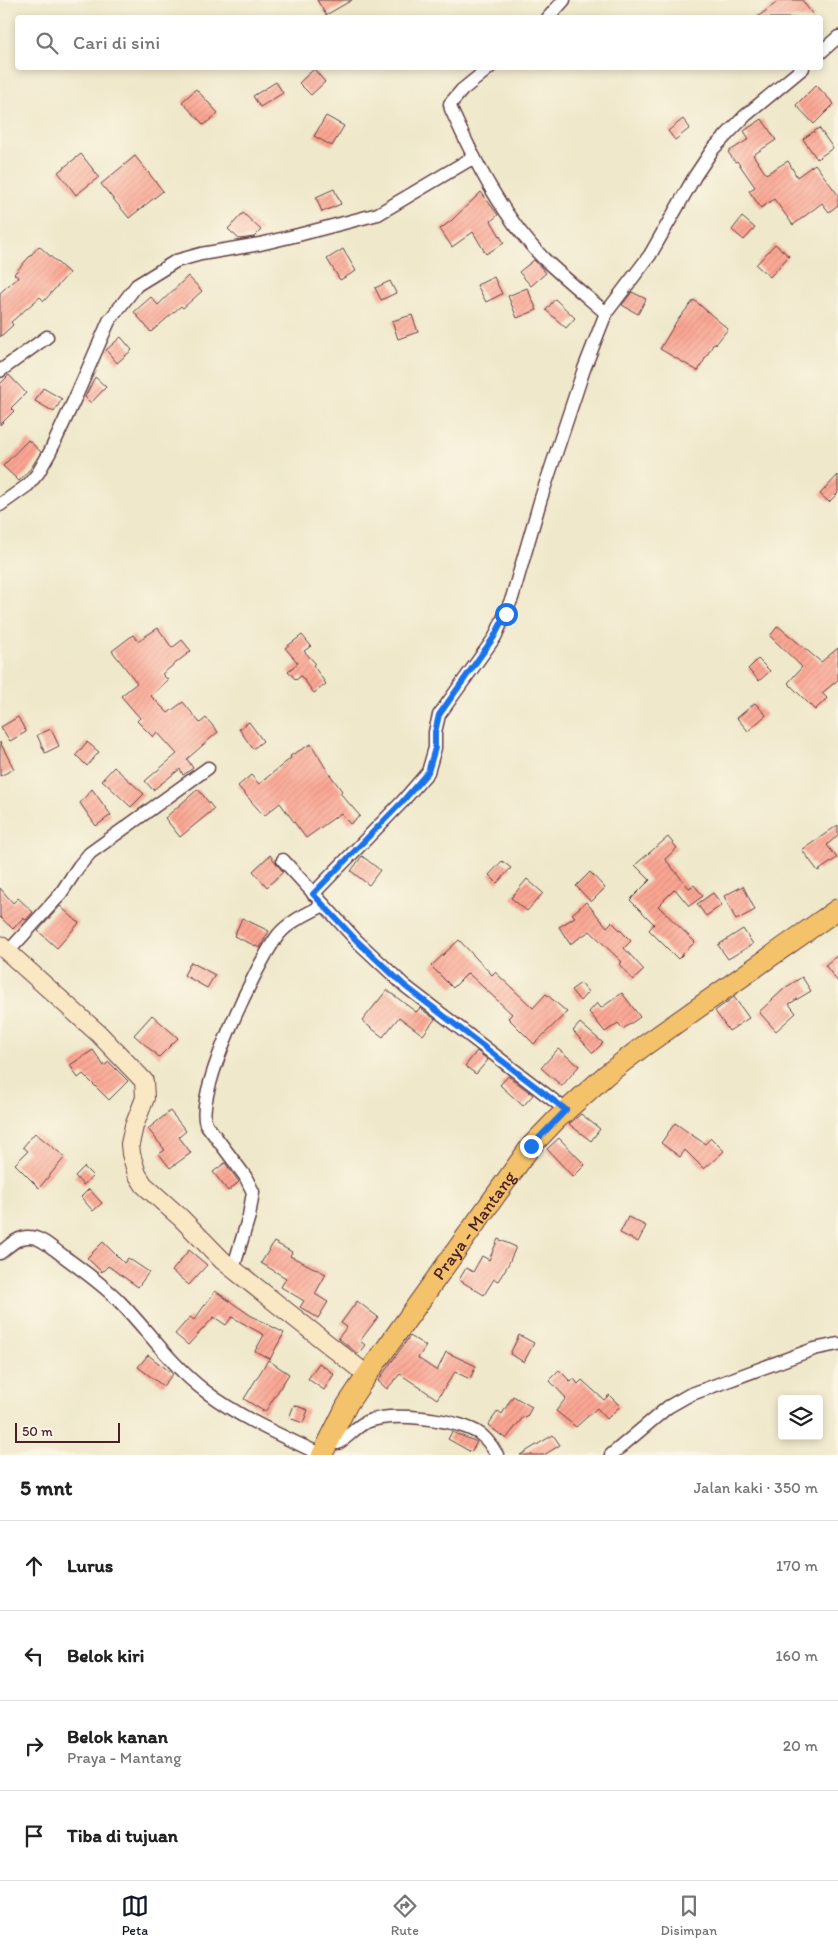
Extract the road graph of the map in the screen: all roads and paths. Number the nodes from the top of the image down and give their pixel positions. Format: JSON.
{"nodes":[{"id":1,"x":564,"y":0,"type":"edge"},
{"id":2,"x":551,"y":15,"type":"edge"},
{"id":3,"x":487,"y":70,"type":"edge"},
{"id":4,"x":800,"y":70,"type":"edge"},
{"id":5,"x":474,"y":157,"type":"junction"},
{"id":6,"x":606,"y":313,"type":"junction"},
{"id":7,"x":46,"y":337,"type":"dead end"},
{"id":8,"x":0,"y":371,"type":"edge"},
{"id":9,"x":0,"y":505,"type":"edge"},
{"id":10,"x":208,"y":768,"type":"dead end"},
{"id":11,"x":283,"y":860,"type":"dead end"},
{"id":12,"x":313,"y":894,"type":"junction"},
{"id":13,"x":324,"y":905,"type":"junction"},
{"id":14,"x":838,"y":909,"type":"edge"},
{"id":15,"x":4,"y":949,"type":"edge"},
{"id":16,"x":566,"y":1110,"type":"junction"},
{"id":17,"x":0,"y":1253,"type":"edge"},
{"id":18,"x":233,"y":1269,"type":"junction"},
{"id":19,"x":838,"y":1344,"type":"edge"},
{"id":20,"x":367,"y":1375,"type":"junction"},
{"id":21,"x":324,"y":1450,"type":"edge"},
{"id":22,"x":497,"y":1455,"type":"edge"},
{"id":23,"x":611,"y":1455,"type":"edge"}],
"edges":[{"from":1,"to":2,"type":"street"},
{"from":3,"to":5,"type":"street"},
{"from":4,"to":6,"type":"street"},
{"from":5,"to":6,"type":"street"},
{"from":5,"to":9,"type":"street"},
{"from":6,"to":12,"type":"street"},
{"from":7,"to":8,"type":"street"},
{"from":10,"to":15,"type":"street"},
{"from":11,"to":12,"type":"street"},
{"from":12,"to":13,"type":"street"},
{"from":13,"to":16,"type":"street"},
{"from":13,"to":18,"type":"street"},
{"from":14,"to":16,"type":"main road","name":"Praya - Mantang"},
{"from":15,"to":18,"type":"street"},
{"from":16,"to":20,"type":"main road","name":"Praya - Mantang"},
{"from":17,"to":21,"type":"street"},
{"from":18,"to":20,"type":"street"},
{"from":19,"to":23,"type":"street"},
{"from":20,"to":21,"type":"main road","name":"Praya - Mantang"},
{"from":21,"to":22,"type":"street"}]}
